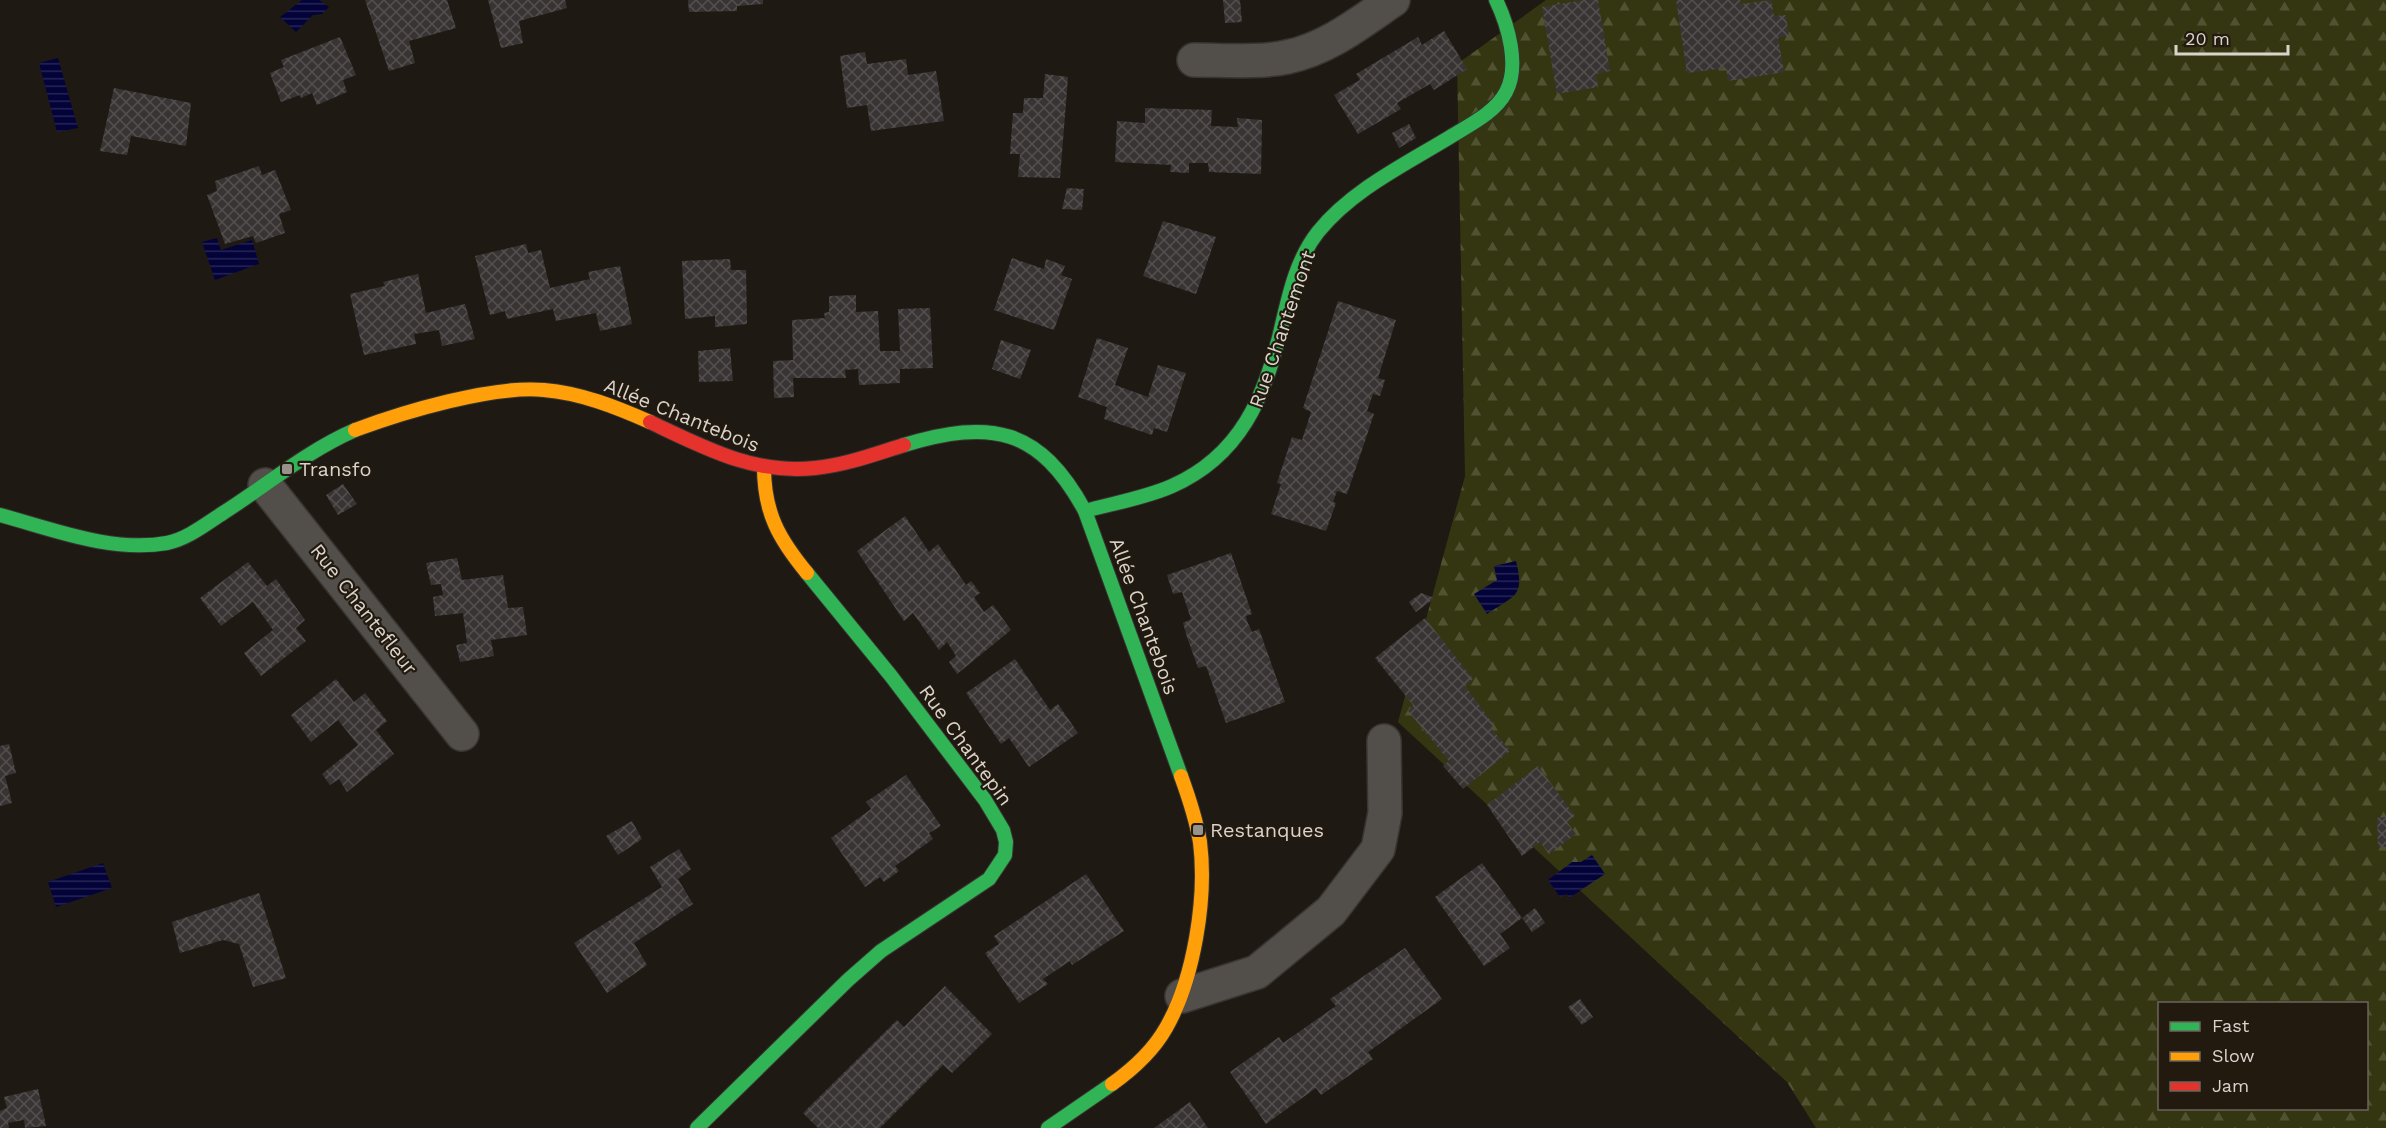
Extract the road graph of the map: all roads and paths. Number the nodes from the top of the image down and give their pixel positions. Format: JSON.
{"nodes":[{"id":1,"x":1393,"y":0,"type":"edge"},
{"id":2,"x":1496,"y":0,"type":"edge"},
{"id":3,"x":1194,"y":60,"type":"dead end"},
{"id":4,"x":764,"y":467,"type":"junction"},
{"id":5,"x":265,"y":485,"type":"junction"},
{"id":6,"x":1085,"y":512,"type":"junction"},
{"id":7,"x":0,"y":515,"type":"edge"},
{"id":8,"x":462,"y":734,"type":"dead end"},
{"id":9,"x":1384,"y":741,"type":"dead end"},
{"id":10,"x":1182,"y":996,"type":"junction"},
{"id":11,"x":697,"y":1128,"type":"edge"},
{"id":12,"x":1048,"y":1128,"type":"edge"}],
"edges":[{"from":1,"to":3,"type":"street"},
{"from":2,"to":6,"type":"street","name":"Rue Chantemont"},
{"from":4,"to":5,"type":"street","name":"Allée Chantebois"},
{"from":4,"to":6,"type":"street","name":"Allée Chantebois"},
{"from":4,"to":11,"type":"street","name":"Rue Chantepin"},
{"from":5,"to":7,"type":"street","name":"Allée Chantebois"},
{"from":5,"to":8,"type":"street","name":"Rue Chantefleur"},
{"from":6,"to":10,"type":"street","name":"Allée Chantebois"},
{"from":9,"to":10,"type":"street"},
{"from":10,"to":12,"type":"street","name":"Allée Chantebois"}]}
